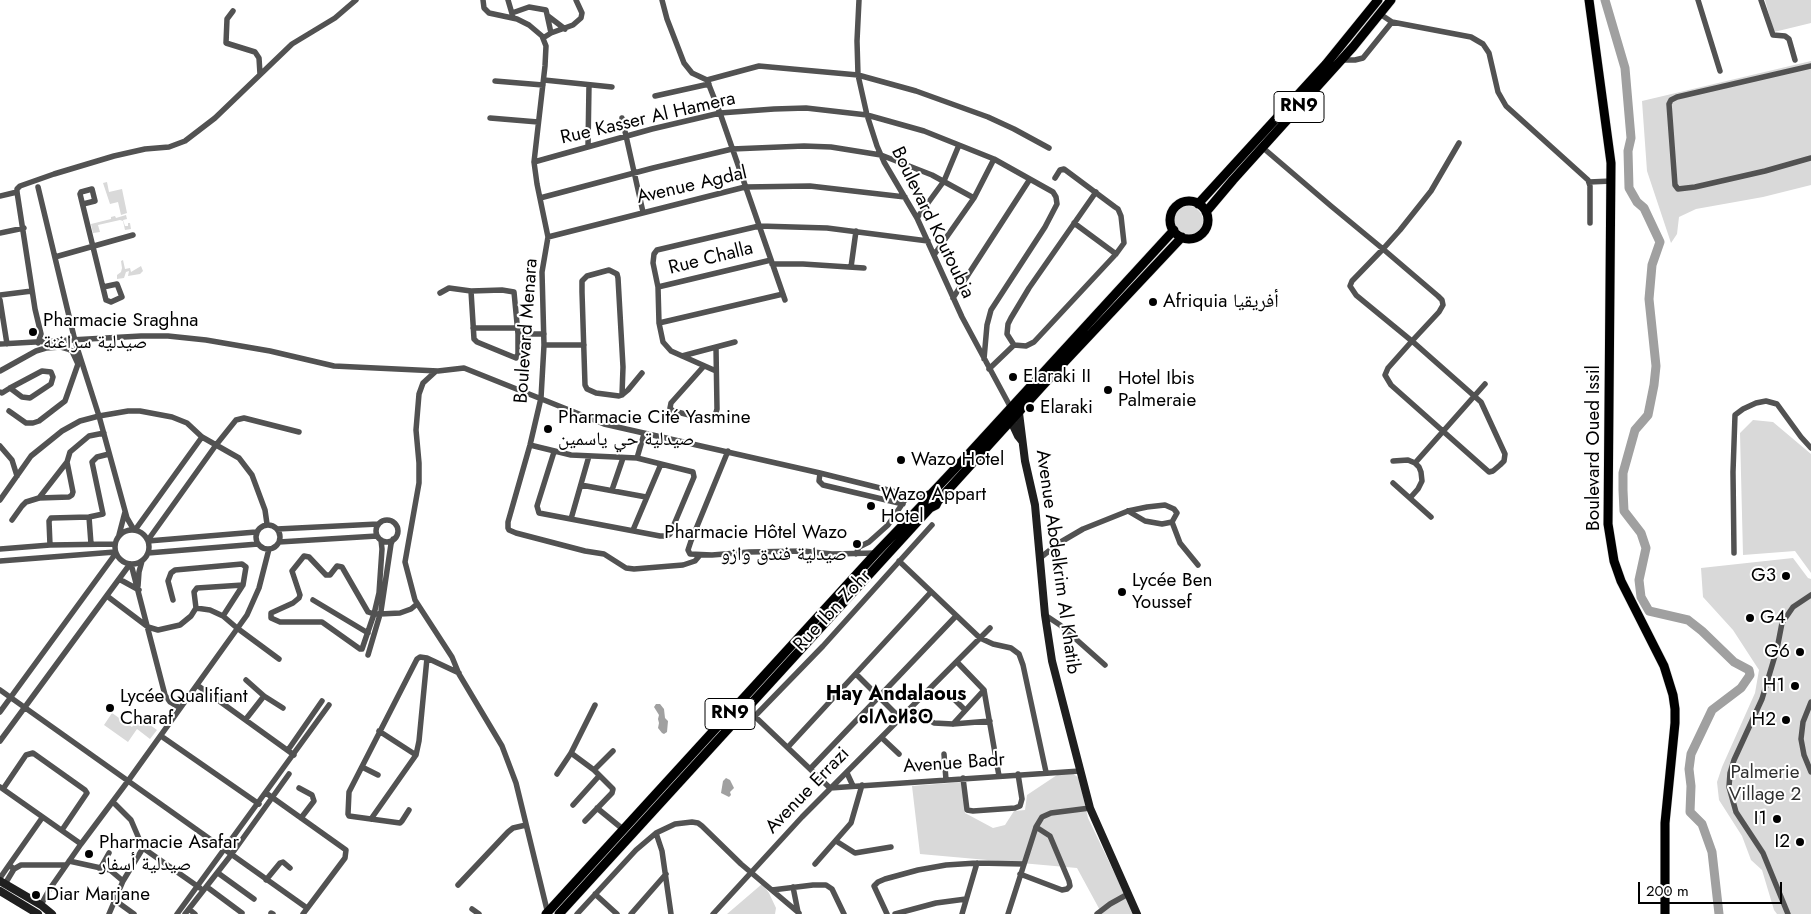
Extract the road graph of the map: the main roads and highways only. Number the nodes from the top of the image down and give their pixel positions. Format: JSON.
{"nodes":[{"id":1,"x":1378,"y":0,"type":"edge"},
{"id":2,"x":1391,"y":0,"type":"edge"},
{"id":3,"x":1589,"y":0,"type":"edge"},
{"id":4,"x":1198,"y":204,"type":"junction"},
{"id":5,"x":1206,"y":212,"type":"junction"},
{"id":6,"x":1174,"y":230,"type":"junction"},
{"id":7,"x":1182,"y":238,"type":"junction"},
{"id":8,"x":1015,"y":410,"type":"junction"},
{"id":9,"x":927,"y":501,"type":"junction"},
{"id":10,"x":547,"y":914,"type":"edge"},
{"id":11,"x":559,"y":914,"type":"edge"},
{"id":12,"x":1666,"y":914,"type":"edge"}],
"edges":[{"from":1,"to":4,"type":"main road","number":"RN9"},
{"from":2,"to":5,"type":"main road","number":"RN9"},
{"from":3,"to":12,"type":"main road","name":"Boulevard Oued Issil"},
{"from":4,"to":5,"type":"main road"},
{"from":4,"to":6,"type":"main road"},
{"from":5,"to":7,"type":"main road","number":"RN9"},
{"from":6,"to":7,"type":"main road"},
{"from":6,"to":8,"type":"main road","number":"RN9"},
{"from":7,"to":8,"type":"main road","number":"RN9"},
{"from":8,"to":9,"type":"main road","number":"RN9"},
{"from":8,"to":9,"type":"main road","number":"RN9"},
{"from":9,"to":10,"type":"main road","number":"RN9"},
{"from":9,"to":11,"type":"main road","number":"RN9"}]}
